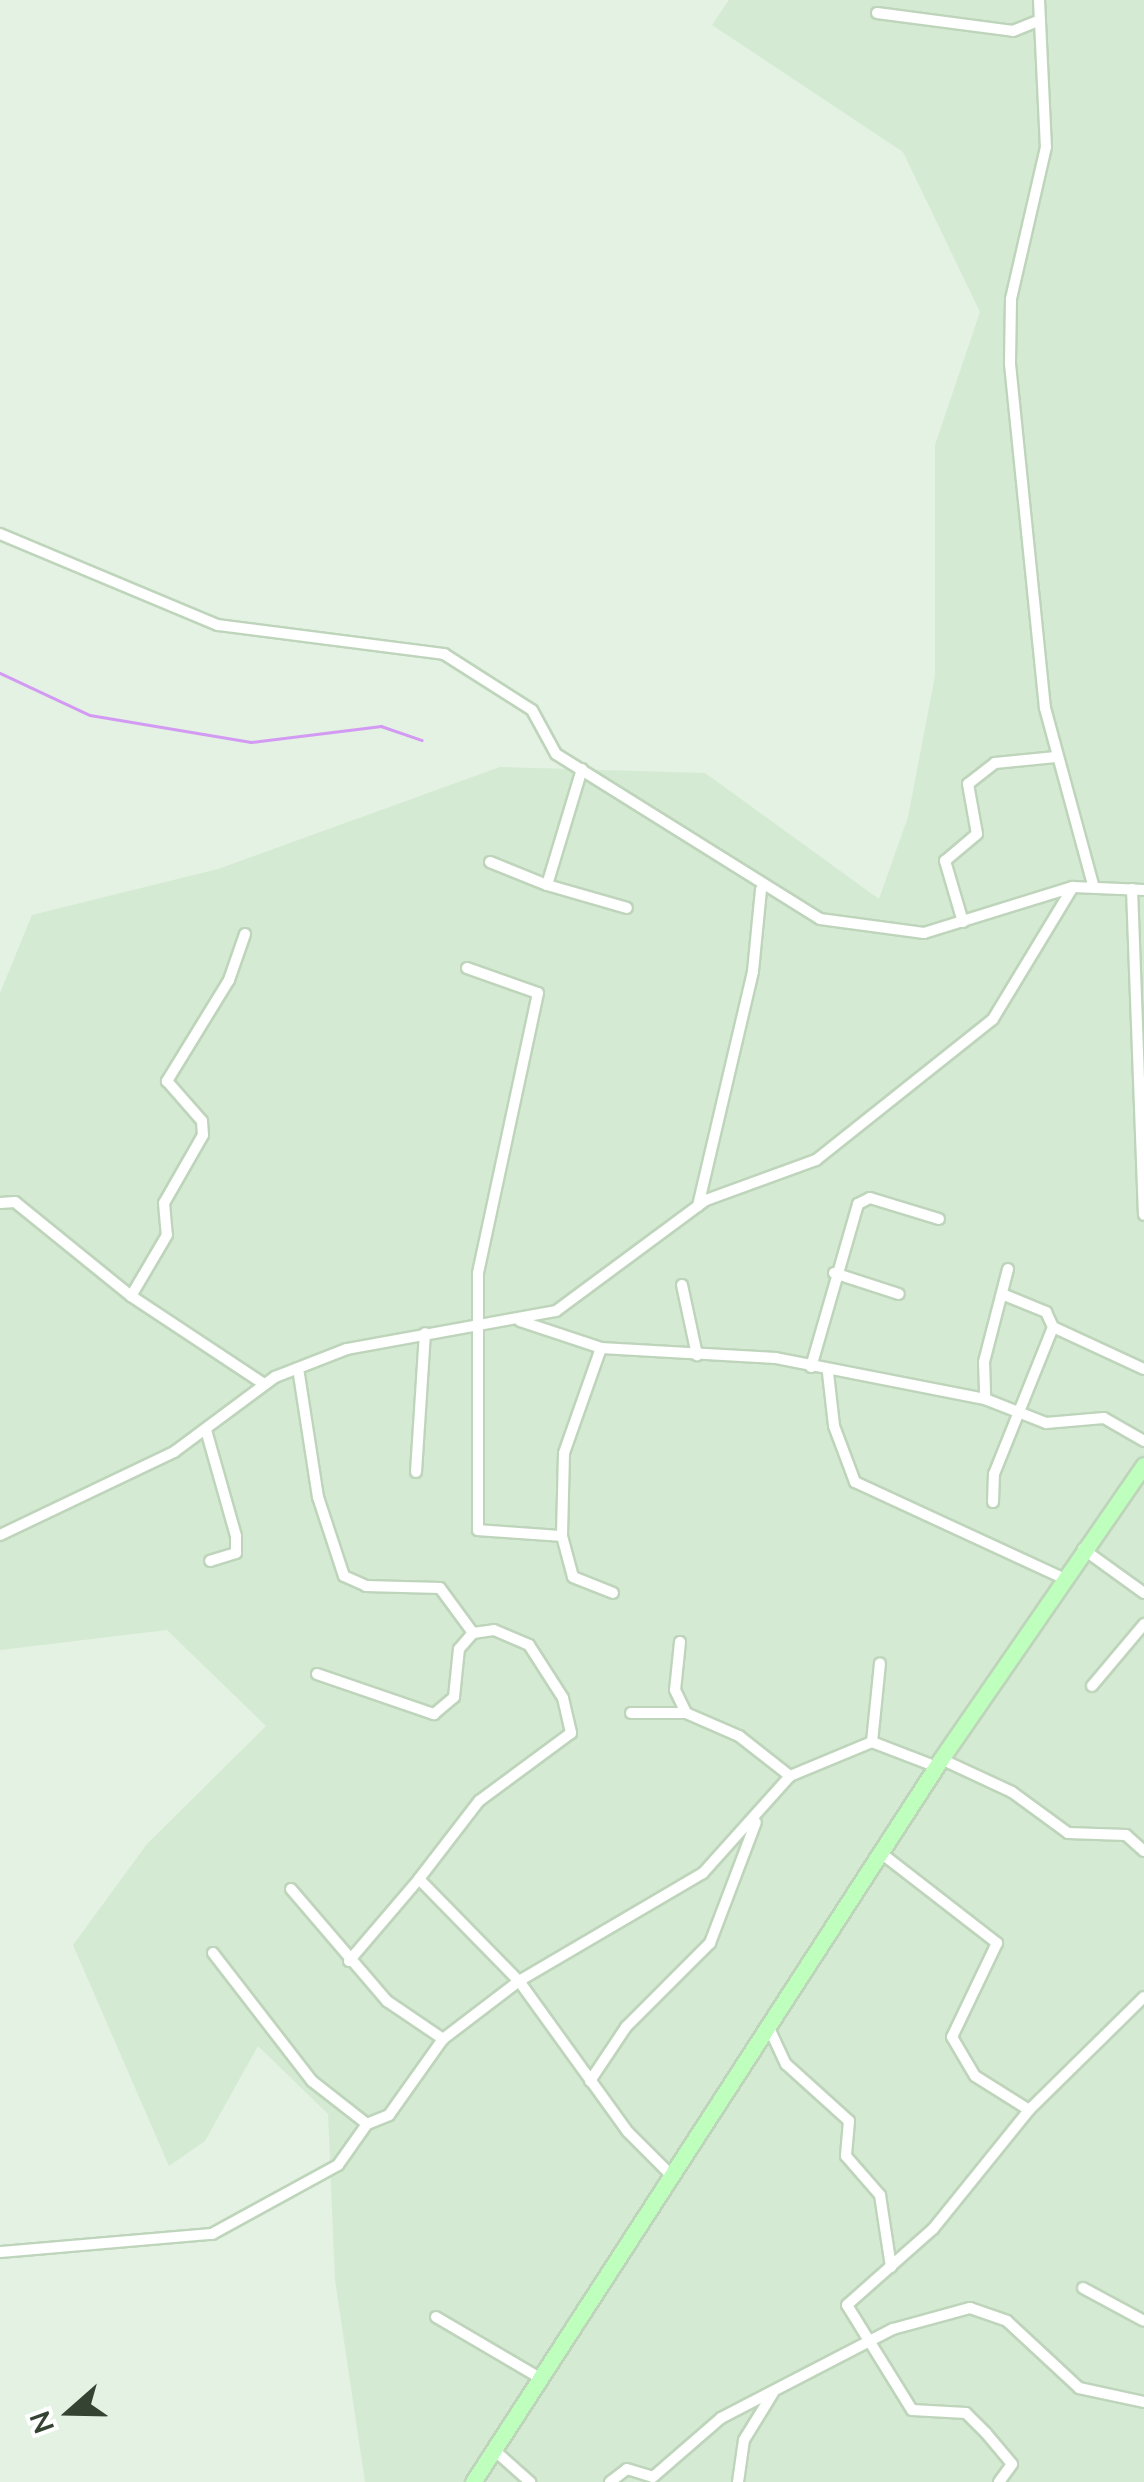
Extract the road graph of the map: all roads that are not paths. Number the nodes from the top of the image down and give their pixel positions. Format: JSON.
{"nodes":[{"id":1,"x":1039,"y":0,"type":"edge"},
{"id":2,"x":876,"y":13,"type":"dead end"},
{"id":3,"x":1040,"y":20,"type":"junction"},
{"id":4,"x":0,"y":534,"type":"edge"},
{"id":5,"x":1056,"y":756,"type":"junction"},
{"id":6,"x":582,"y":770,"type":"junction"},
{"id":7,"x":490,"y":862,"type":"dead end"},
{"id":8,"x":548,"y":885,"type":"junction"},
{"id":9,"x":1093,"y":885,"type":"junction"},
{"id":10,"x":1073,"y":886,"type":"junction"},
{"id":11,"x":761,"y":890,"type":"junction"},
{"id":12,"x":1138,"y":890,"type":"edge"},
{"id":13,"x":627,"y":908,"type":"dead end"},
{"id":14,"x":963,"y":922,"type":"junction"},
{"id":15,"x":244,"y":934,"type":"dead end"},
{"id":16,"x":467,"y":968,"type":"dead end"},
{"id":17,"x":0,"y":1203,"type":"edge"},
{"id":18,"x":698,"y":1206,"type":"junction"},
{"id":19,"x":1144,"y":1215,"type":"edge"},
{"id":20,"x":939,"y":1218,"type":"dead end"},
{"id":21,"x":1008,"y":1269,"type":"dead end"},
{"id":22,"x":834,"y":1273,"type":"junction"},
{"id":23,"x":682,"y":1285,"type":"dead end"},
{"id":24,"x":899,"y":1294,"type":"dead end"},
{"id":25,"x":1002,"y":1294,"type":"junction"},
{"id":26,"x":131,"y":1296,"type":"junction"},
{"id":27,"x":518,"y":1320,"type":"junction"},
{"id":28,"x":476,"y":1325,"type":"junction"},
{"id":29,"x":1054,"y":1327,"type":"junction"},
{"id":30,"x":425,"y":1333,"type":"junction"},
{"id":31,"x":600,"y":1348,"type":"junction"},
{"id":32,"x":697,"y":1355,"type":"junction"},
{"id":33,"x":811,"y":1367,"type":"junction"},
{"id":34,"x":298,"y":1368,"type":"junction"},
{"id":35,"x":1144,"y":1369,"type":"edge"},
{"id":36,"x":828,"y":1372,"type":"junction"},
{"id":37,"x":264,"y":1384,"type":"junction"},
{"id":38,"x":985,"y":1399,"type":"junction"},
{"id":39,"x":1018,"y":1415,"type":"junction"},
{"id":40,"x":206,"y":1430,"type":"junction"},
{"id":41,"x":1144,"y":1441,"type":"edge"},
{"id":42,"x":1144,"y":1465,"type":"edge"},
{"id":43,"x":416,"y":1472,"type":"dead end"},
{"id":44,"x":992,"y":1502,"type":"dead end"},
{"id":45,"x":0,"y":1536,"type":"edge"},
{"id":46,"x":562,"y":1536,"type":"junction"},
{"id":47,"x":1082,"y":1548,"type":"junction"},
{"id":48,"x":210,"y":1561,"type":"dead end"},
{"id":49,"x":1062,"y":1578,"type":"junction"},
{"id":50,"x":612,"y":1593,"type":"dead end"},
{"id":51,"x":1144,"y":1593,"type":"edge"},
{"id":52,"x":1144,"y":1624,"type":"edge"},
{"id":53,"x":473,"y":1633,"type":"junction"},
{"id":54,"x":680,"y":1642,"type":"dead end"},
{"id":55,"x":880,"y":1663,"type":"dead end"},
{"id":56,"x":317,"y":1674,"type":"dead end"},
{"id":57,"x":1092,"y":1686,"type":"dead end"},
{"id":58,"x":631,"y":1712,"type":"dead end"},
{"id":59,"x":686,"y":1713,"type":"junction"},
{"id":60,"x":872,"y":1742,"type":"junction"},
{"id":61,"x":939,"y":1763,"type":"junction"},
{"id":62,"x":790,"y":1776,"type":"junction"},
{"id":63,"x":758,"y":1817,"type":"junction"},
{"id":64,"x":1144,"y":1850,"type":"edge"},
{"id":65,"x":881,"y":1853,"type":"junction"},
{"id":66,"x":419,"y":1879,"type":"junction"},
{"id":67,"x":291,"y":1888,"type":"dead end"},
{"id":68,"x":213,"y":1952,"type":"dead end"},
{"id":69,"x":349,"y":1960,"type":"junction"},
{"id":70,"x":518,"y":1981,"type":"junction"},
{"id":71,"x":1144,"y":1997,"type":"edge"},
{"id":72,"x":769,"y":2028,"type":"junction"},
{"id":73,"x":443,"y":2039,"type":"junction"},
{"id":74,"x":590,"y":2080,"type":"junction"},
{"id":75,"x":1029,"y":2110,"type":"junction"},
{"id":76,"x":367,"y":2124,"type":"junction"},
{"id":77,"x":672,"y":2176,"type":"junction"},
{"id":78,"x":0,"y":2252,"type":"edge"},
{"id":79,"x":892,"y":2267,"type":"junction"},
{"id":80,"x":1084,"y":2288,"type":"dead end"},
{"id":81,"x":436,"y":2317,"type":"dead end"},
{"id":82,"x":1144,"y":2322,"type":"edge"},
{"id":83,"x":868,"y":2344,"type":"junction"},
{"id":84,"x":540,"y":2378,"type":"junction"},
{"id":85,"x":773,"y":2392,"type":"junction"},
{"id":86,"x":1144,"y":2402,"type":"edge"},
{"id":87,"x":493,"y":2450,"type":"junction"},
{"id":88,"x":473,"y":2482,"type":"edge"},
{"id":89,"x":530,"y":2482,"type":"edge"},
{"id":90,"x":610,"y":2482,"type":"edge"},
{"id":91,"x":738,"y":2482,"type":"edge"},
{"id":92,"x":999,"y":2482,"type":"edge"}],
"edges":[{"from":1,"to":3,"type":"street"},
{"from":2,"to":3,"type":"street"},
{"from":3,"to":5,"type":"street"},
{"from":4,"to":6,"type":"street"},
{"from":5,"to":9,"type":"street"},
{"from":5,"to":14,"type":"street"},
{"from":6,"to":8,"type":"street"},
{"from":6,"to":11,"type":"street"},
{"from":7,"to":8,"type":"street"},
{"from":8,"to":13,"type":"street"},
{"from":9,"to":10,"type":"street"},
{"from":9,"to":12,"type":"street"},
{"from":10,"to":14,"type":"street"},
{"from":10,"to":18,"type":"street"},
{"from":11,"to":14,"type":"street"},
{"from":11,"to":18,"type":"street"},
{"from":12,"to":19,"type":"street"},
{"from":15,"to":26,"type":"street"},
{"from":16,"to":28,"type":"street"},
{"from":17,"to":26,"type":"street"},
{"from":18,"to":27,"type":"street"},
{"from":20,"to":22,"type":"street"},
{"from":21,"to":25,"type":"street"},
{"from":22,"to":24,"type":"street"},
{"from":22,"to":33,"type":"street"},
{"from":23,"to":32,"type":"street"},
{"from":25,"to":29,"type":"street"},
{"from":25,"to":38,"type":"street"},
{"from":26,"to":37,"type":"street"},
{"from":27,"to":28,"type":"street"},
{"from":27,"to":31,"type":"street"},
{"from":28,"to":30,"type":"street"},
{"from":28,"to":46,"type":"street"},
{"from":29,"to":35,"type":"street"},
{"from":29,"to":39,"type":"street"},
{"from":30,"to":34,"type":"street"},
{"from":30,"to":43,"type":"street"},
{"from":31,"to":32,"type":"street"},
{"from":31,"to":46,"type":"street"},
{"from":32,"to":33,"type":"street"},
{"from":33,"to":36,"type":"street"},
{"from":34,"to":37,"type":"street"},
{"from":34,"to":53,"type":"street"},
{"from":36,"to":38,"type":"street"},
{"from":36,"to":49,"type":"street"},
{"from":37,"to":40,"type":"street"},
{"from":38,"to":39,"type":"street"},
{"from":39,"to":41,"type":"street"},
{"from":39,"to":44,"type":"street"},
{"from":40,"to":45,"type":"street"},
{"from":40,"to":48,"type":"street"},
{"from":42,"to":47,"type":"main road"},
{"from":46,"to":50,"type":"street"},
{"from":47,"to":49,"type":"main road"},
{"from":47,"to":51,"type":"street"},
{"from":49,"to":61,"type":"main road"},
{"from":52,"to":57,"type":"street"},
{"from":53,"to":56,"type":"street"},
{"from":53,"to":66,"type":"street"},
{"from":54,"to":59,"type":"street"},
{"from":55,"to":60,"type":"street"},
{"from":58,"to":59,"type":"street"},
{"from":59,"to":62,"type":"street"},
{"from":60,"to":61,"type":"street"},
{"from":60,"to":62,"type":"street"},
{"from":61,"to":64,"type":"street"},
{"from":61,"to":65,"type":"main road"},
{"from":62,"to":63,"type":"street"},
{"from":63,"to":70,"type":"street"},
{"from":63,"to":74,"type":"street"},
{"from":65,"to":72,"type":"main road"},
{"from":65,"to":75,"type":"street"},
{"from":66,"to":69,"type":"street"},
{"from":66,"to":70,"type":"street"},
{"from":67,"to":69,"type":"street"},
{"from":68,"to":76,"type":"street"},
{"from":69,"to":73,"type":"street"},
{"from":70,"to":73,"type":"street"},
{"from":70,"to":74,"type":"street"},
{"from":71,"to":75,"type":"street"},
{"from":72,"to":77,"type":"main road"},
{"from":72,"to":79,"type":"street"},
{"from":73,"to":76,"type":"street"},
{"from":74,"to":77,"type":"street"},
{"from":75,"to":79,"type":"street"},
{"from":76,"to":78,"type":"street"},
{"from":77,"to":84,"type":"main road"},
{"from":79,"to":83,"type":"street"},
{"from":80,"to":82,"type":"street"},
{"from":81,"to":84,"type":"street"},
{"from":83,"to":85,"type":"street"},
{"from":83,"to":86,"type":"street"},
{"from":83,"to":92,"type":"street"},
{"from":84,"to":87,"type":"main road"},
{"from":85,"to":90,"type":"street"},
{"from":85,"to":91,"type":"street"},
{"from":87,"to":88,"type":"main road"},
{"from":87,"to":89,"type":"street"}]}
